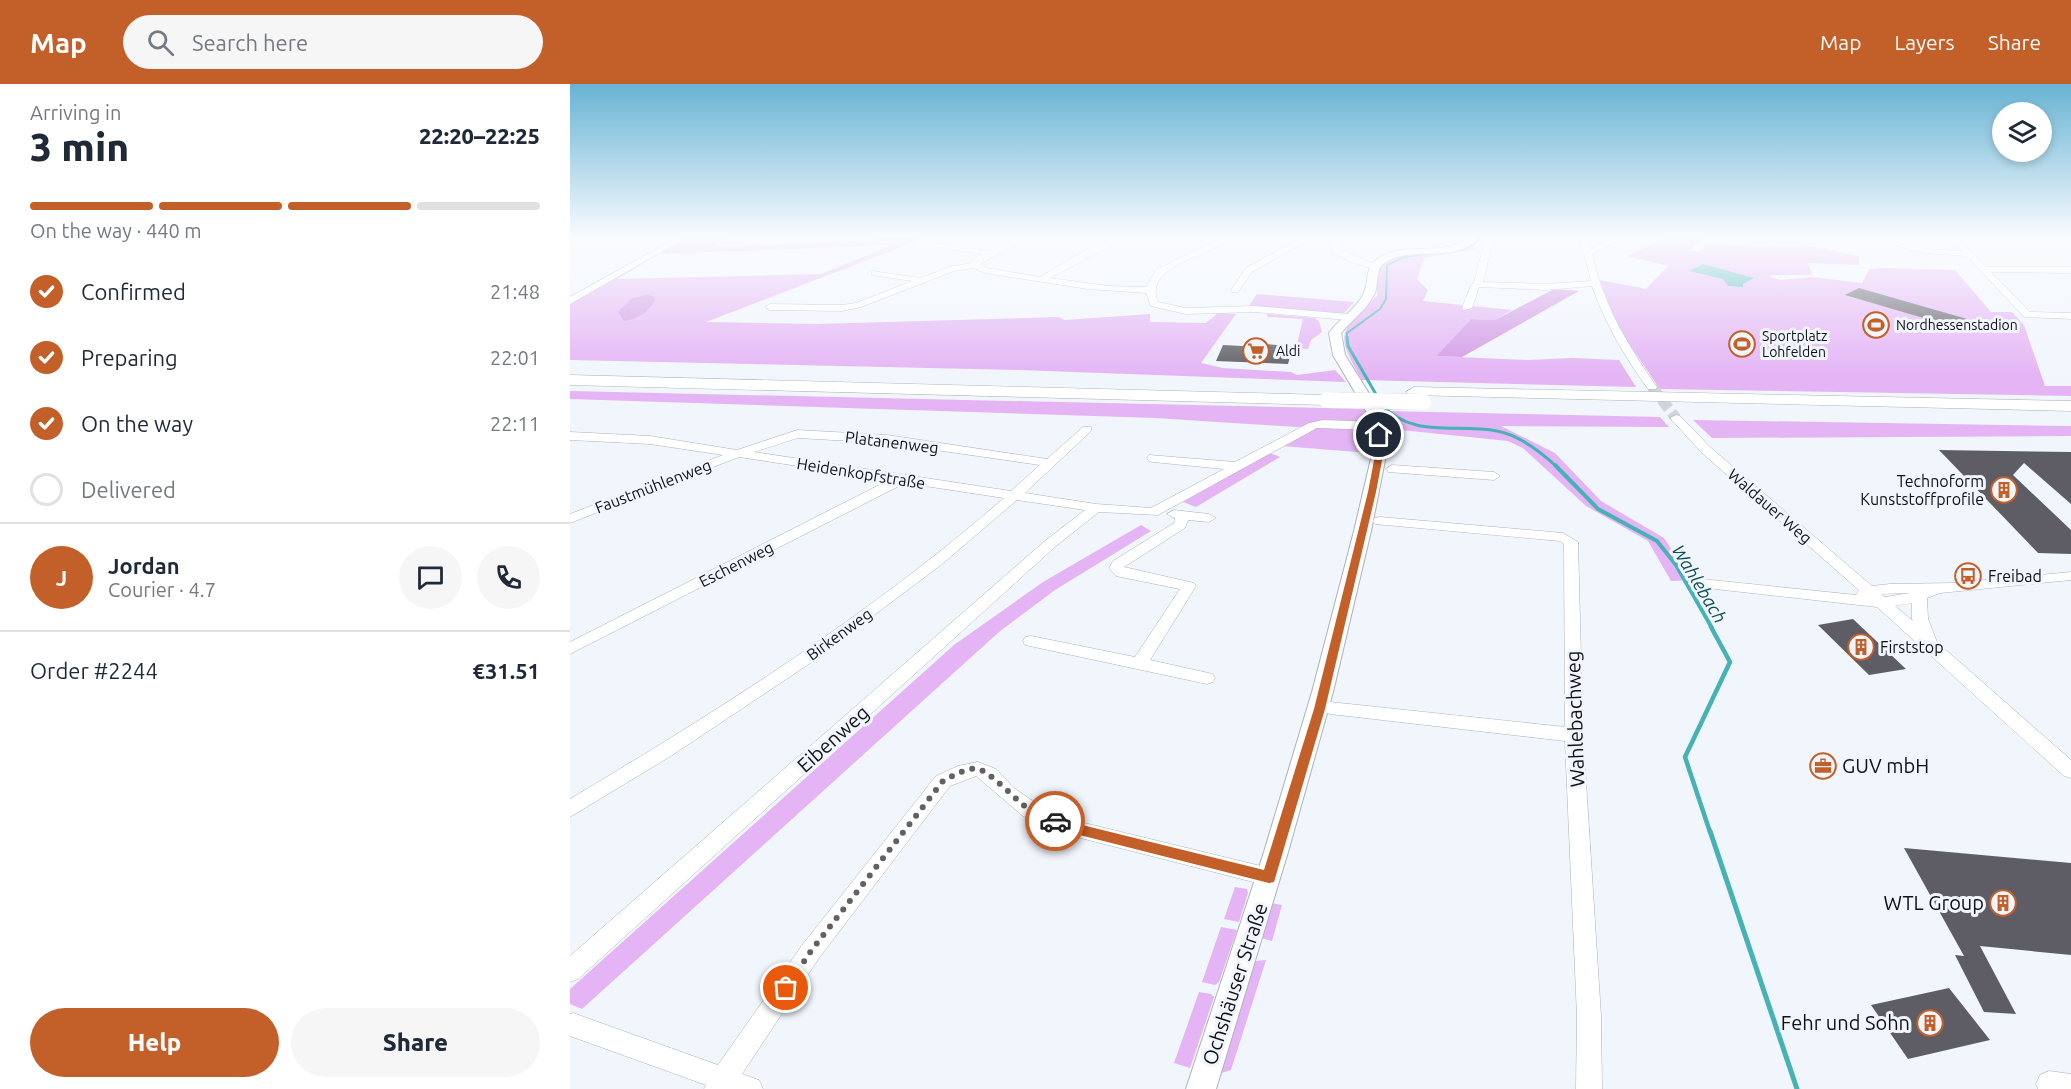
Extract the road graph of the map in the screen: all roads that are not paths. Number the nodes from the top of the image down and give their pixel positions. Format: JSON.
{"nodes":[{"id":1,"x":1595,"y":283,"type":"edge"},
{"id":2,"x":601,"y":284,"type":"edge"},
{"id":3,"x":911,"y":284,"type":"edge"},
{"id":4,"x":1079,"y":284,"type":"edge"},
{"id":5,"x":1152,"y":284,"type":"edge"},
{"id":6,"x":1238,"y":284,"type":"edge"},
{"id":7,"x":1372,"y":284,"type":"edge"},
{"id":8,"x":1478,"y":284,"type":"joint"},
{"id":9,"x":1582,"y":284,"type":"edge"},
{"id":10,"x":1999,"y":284,"type":"edge"},
{"id":11,"x":1150,"y":290,"type":"junction"},
{"id":12,"x":1235,"y":290,"type":"dead end"},
{"id":13,"x":570,"y":302,"type":"edge"},
{"id":14,"x":770,"y":307,"type":"dead end"},
{"id":15,"x":1467,"y":308,"type":"dead end"},
{"id":16,"x":2071,"y":316,"type":"edge"},
{"id":17,"x":1348,"y":317,"type":"junction"},
{"id":18,"x":570,"y":369,"type":"edge"},
{"id":19,"x":570,"y":380,"type":"edge"},
{"id":20,"x":1652,"y":387,"type":"tunnel mouth"},
{"id":21,"x":1324,"y":394,"type":"junction"},
{"id":22,"x":1419,"y":397,"type":"junction"},
{"id":23,"x":2071,"y":406,"type":"edge"},
{"id":24,"x":1676,"y":418,"type":"tunnel mouth"},
{"id":25,"x":2071,"y":418,"type":"edge"},
{"id":26,"x":1378,"y":426,"type":"junction"},
{"id":27,"x":1087,"y":429,"type":"dead end"},
{"id":28,"x":570,"y":436,"type":"edge"},
{"id":29,"x":736,"y":454,"type":"junction"},
{"id":30,"x":1153,"y":458,"type":"dead end"},
{"id":31,"x":1049,"y":463,"type":"junction"},
{"id":32,"x":1236,"y":466,"type":"junction"},
{"id":33,"x":1392,"y":469,"type":"dead end"},
{"id":34,"x":1494,"y":476,"type":"dead end"},
{"id":35,"x":902,"y":479,"type":"junction"},
{"id":36,"x":1013,"y":495,"type":"junction"},
{"id":37,"x":1096,"y":508,"type":"junction"},
{"id":38,"x":1153,"y":512,"type":"junction"},
{"id":39,"x":1183,"y":515,"type":"junction"},
{"id":40,"x":1209,"y":518,"type":"dead end"},
{"id":41,"x":570,"y":519,"type":"edge"},
{"id":42,"x":1380,"y":521,"type":"dead end"},
{"id":43,"x":2070,"y":577,"type":"edge"},
{"id":44,"x":1702,"y":584,"type":"dead end"},
{"id":45,"x":1938,"y":589,"type":"junction"},
{"id":46,"x":1919,"y":596,"type":"junction"},
{"id":47,"x":1867,"y":597,"type":"junction"},
{"id":48,"x":1031,"y":641,"type":"dead end"},
{"id":49,"x":1932,"y":646,"type":"junction"},
{"id":50,"x":570,"y":650,"type":"edge"},
{"id":51,"x":1139,"y":663,"type":"junction"},
{"id":52,"x":1207,"y":678,"type":"dead end"},
{"id":53,"x":1330,"y":708,"type":"dead end"},
{"id":54,"x":1574,"y":735,"type":"junction"},
{"id":55,"x":2071,"y":771,"type":"edge"},
{"id":56,"x":570,"y":809,"type":"edge"},
{"id":57,"x":1269,"y":878,"type":"junction"},
{"id":58,"x":570,"y":971,"type":"edge"},
{"id":59,"x":573,"y":1025,"type":"dead end"},
{"id":60,"x":721,"y":1085,"type":"edge"},
{"id":61,"x":750,"y":1089,"type":"edge"},
{"id":62,"x":1201,"y":1089,"type":"edge"},
{"id":63,"x":1589,"y":1089,"type":"edge"}],
"edges":[{"from":1,"to":20,"type":"street"},
{"from":2,"to":13,"type":"street"},
{"from":3,"to":14,"type":"street"},
{"from":4,"to":11,"type":"street"},
{"from":5,"to":11,"type":"street"},
{"from":6,"to":12,"type":"street"},
{"from":7,"to":17,"type":"main road"},
{"from":8,"to":9,"type":"street"},
{"from":8,"to":15,"type":"street"},
{"from":10,"to":16,"type":"street"},
{"from":11,"to":17,"type":"street"},
{"from":17,"to":26,"type":"main road"},
{"from":18,"to":21,"type":"highway"},
{"from":19,"to":21,"type":"highway"},
{"from":21,"to":22,"type":"highway","bridge":true},
{"from":22,"to":23,"type":"highway"},
{"from":22,"to":25,"type":"highway"},
{"from":24,"to":47,"type":"street","name":"Waldauer Weg"},
{"from":26,"to":32,"type":"street"},
{"from":26,"to":57,"type":"main road","name":"Ochshäuser Straße"},
{"from":27,"to":31,"type":"street","name":"Birkenweg"},
{"from":28,"to":29,"type":"street","name":"Heidenkopfstraße"},
{"from":29,"to":31,"type":"street","name":"Platanenweg"},
{"from":29,"to":35,"type":"street","name":"Heidenkopfstraße"},
{"from":29,"to":41,"type":"street","name":"Faustmühlenweg"},
{"from":30,"to":32,"type":"street"},
{"from":31,"to":36,"type":"street","name":"Birkenweg"},
{"from":32,"to":38,"type":"street"},
{"from":33,"to":34,"type":"street"},
{"from":35,"to":36,"type":"street","name":"Heidenkopfstraße"},
{"from":35,"to":50,"type":"street","name":"Eschenweg"},
{"from":36,"to":37,"type":"street","name":"Heidenkopfstraße"},
{"from":36,"to":56,"type":"street","name":"Birkenweg"},
{"from":37,"to":38,"type":"street","name":"Heidenkopfstraße"},
{"from":37,"to":58,"type":"street","name":"Eibenweg"},
{"from":38,"to":39,"type":"street","name":"Heidenkopfstraße"},
{"from":39,"to":40,"type":"street","name":"Heidenkopfstraße"},
{"from":39,"to":51,"type":"street"},
{"from":42,"to":54,"type":"street","name":"Wahlebachweg"},
{"from":43,"to":45,"type":"street"},
{"from":44,"to":47,"type":"street"},
{"from":45,"to":46,"type":"street"},
{"from":45,"to":47,"type":"street"},
{"from":46,"to":47,"type":"street"},
{"from":46,"to":49,"type":"street"},
{"from":47,"to":49,"type":"street","name":"Waldauer Weg"},
{"from":48,"to":51,"type":"street"},
{"from":49,"to":55,"type":"street","name":"Waldauer Weg"},
{"from":51,"to":52,"type":"street"},
{"from":53,"to":54,"type":"street"},
{"from":54,"to":63,"type":"street","name":"Wahlebachweg"},
{"from":57,"to":60,"type":"street"},
{"from":57,"to":62,"type":"main road","name":"Ochshäuser Straße"},
{"from":59,"to":60,"type":"street"},
{"from":60,"to":61,"type":"street"}]}
